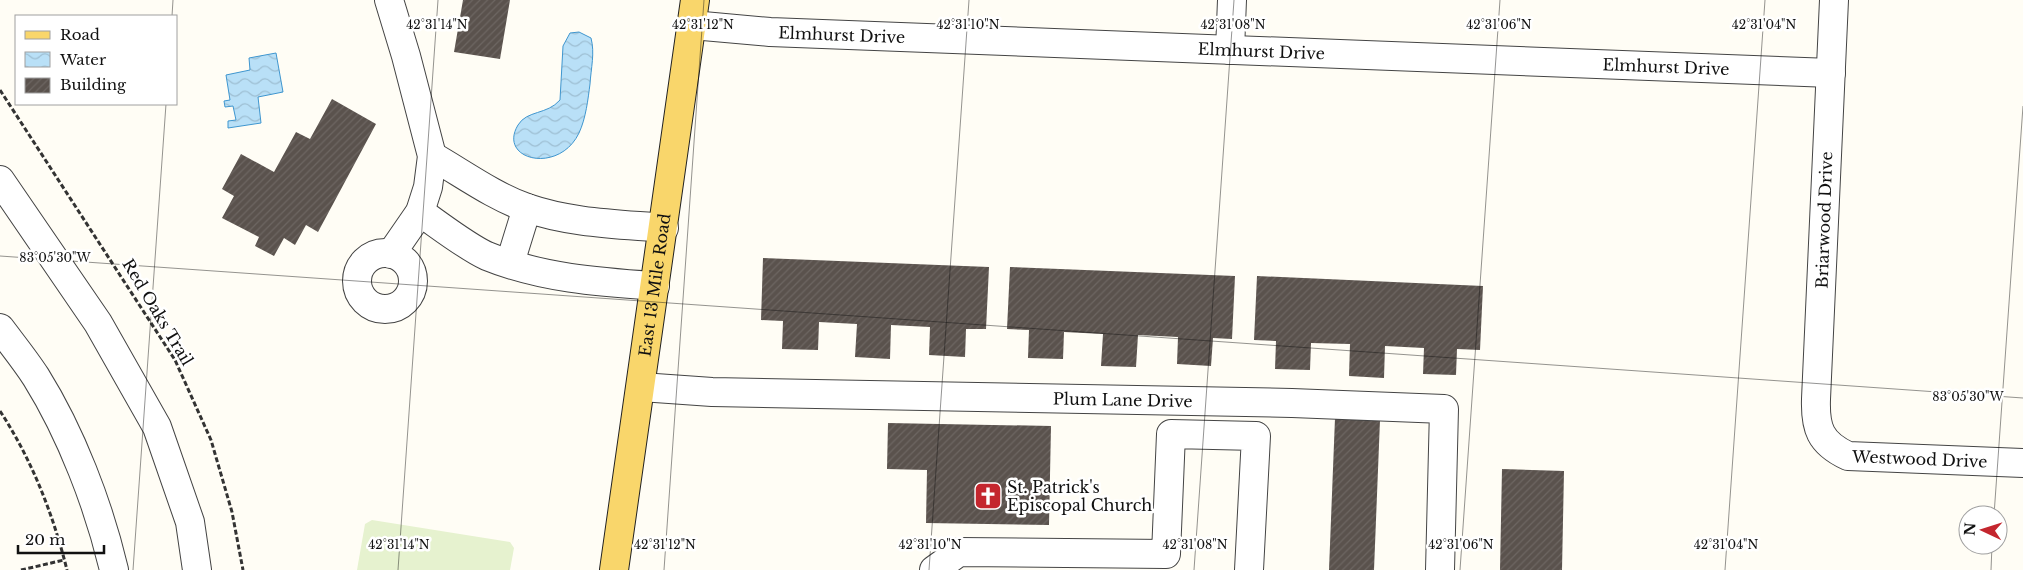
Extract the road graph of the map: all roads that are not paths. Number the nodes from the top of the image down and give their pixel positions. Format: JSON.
{"nodes":[{"id":1,"x":389,"y":0,"type":"edge"},
{"id":2,"x":1232,"y":0,"type":"edge"},
{"id":3,"x":1834,"y":0,"type":"edge"},
{"id":4,"x":694,"y":12,"type":"edge"},
{"id":5,"x":1230,"y":50,"type":"junction"},
{"id":6,"x":1831,"y":73,"type":"junction"},
{"id":7,"x":432,"y":156,"type":"junction"},
{"id":8,"x":0,"y":180,"type":"edge"},
{"id":9,"x":527,"y":208,"type":"junction"},
{"id":10,"x":420,"y":212,"type":"junction"},
{"id":11,"x":664,"y":228,"type":"junction"},
{"id":12,"x":391,"y":254,"type":"dead end"},
{"id":13,"x":510,"y":263,"type":"junction"},
{"id":14,"x":655,"y":286,"type":"junction"},
{"id":15,"x":0,"y":328,"type":"edge"},
{"id":16,"x":641,"y":388,"type":"junction"},
{"id":17,"x":1823,"y":438,"type":"joint"},
{"id":18,"x":2023,"y":463,"type":"edge"},
{"id":19,"x":114,"y":570,"type":"edge"},
{"id":20,"x":197,"y":570,"type":"edge"},
{"id":21,"x":614,"y":570,"type":"edge"},
{"id":22,"x":934,"y":570,"type":"edge"},
{"id":23,"x":1249,"y":570,"type":"edge"},
{"id":24,"x":1440,"y":570,"type":"edge"}],
"edges":[{"from":1,"to":7,"type":"street"},
{"from":2,"to":5,"type":"street"},
{"from":3,"to":6,"type":"street","name":"Briarwood Drive"},
{"from":4,"to":5,"type":"street","name":"Elmhurst Drive"},
{"from":4,"to":11,"type":"main road","name":"East 13 Mile Road"},
{"from":5,"to":6,"type":"street","name":"Elmhurst Drive"},
{"from":6,"to":17,"type":"street","name":"Briarwood Drive"},
{"from":7,"to":9,"type":"street"},
{"from":7,"to":10,"type":"street"},
{"from":8,"to":20,"type":"street"},
{"from":9,"to":11,"type":"street"},
{"from":9,"to":13,"type":"street"},
{"from":10,"to":12,"type":"street"},
{"from":10,"to":13,"type":"street"},
{"from":11,"to":14,"type":"main road","name":"East 13 Mile Road"},
{"from":13,"to":14,"type":"street"},
{"from":14,"to":16,"type":"main road","name":"East 13 Mile Road"},
{"from":15,"to":19,"type":"street"},
{"from":16,"to":21,"type":"main road","name":"East 13 Mile Road"},
{"from":16,"to":24,"type":"street","name":"Plum Lane Drive"},
{"from":17,"to":18,"type":"street","name":"Westwood Drive"},
{"from":22,"to":23,"type":"street"}]}
